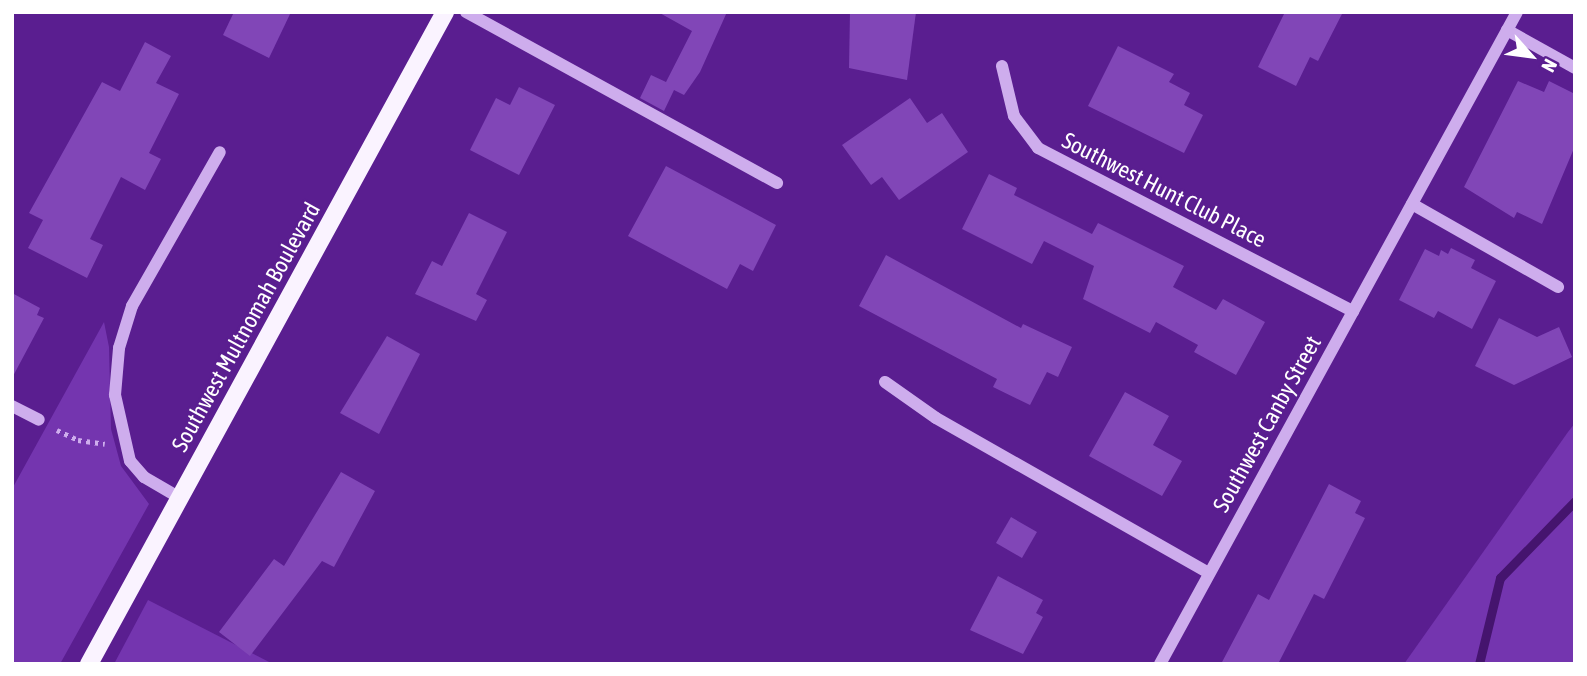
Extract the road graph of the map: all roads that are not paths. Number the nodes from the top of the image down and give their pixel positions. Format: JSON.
{"nodes":[{"id":1,"x":444,"y":12,"type":"edge"},
{"id":2,"x":467,"y":12,"type":"edge"},
{"id":3,"x":1517,"y":12,"type":"edge"},
{"id":4,"x":1507,"y":30,"type":"junction"},
{"id":5,"x":1002,"y":66,"type":"dead end"},
{"id":6,"x":1575,"y":68,"type":"edge"},
{"id":7,"x":220,"y":152,"type":"dead end"},
{"id":8,"x":777,"y":183,"type":"dead end"},
{"id":9,"x":1412,"y":204,"type":"junction"},
{"id":10,"x":1558,"y":288,"type":"dead end"},
{"id":11,"x":1353,"y":311,"type":"junction"},
{"id":12,"x":885,"y":382,"type":"dead end"},
{"id":13,"x":12,"y":406,"type":"edge"},
{"id":14,"x":39,"y":420,"type":"dead end"},
{"id":15,"x":180,"y":498,"type":"junction"},
{"id":16,"x":1209,"y":573,"type":"junction"},
{"id":17,"x":89,"y":664,"type":"edge"},
{"id":18,"x":1160,"y":664,"type":"edge"}],
"edges":[{"from":1,"to":15,"type":"main road","name":"Southwest Multnomah Boulevard"},
{"from":2,"to":8,"type":"street"},
{"from":3,"to":4,"type":"street","name":"Southwest Canby Street"},
{"from":4,"to":6,"type":"street"},
{"from":4,"to":9,"type":"street","name":"Southwest Canby Street"},
{"from":5,"to":11,"type":"street","name":"Southwest Hunt Club Place"},
{"from":7,"to":15,"type":"street"},
{"from":9,"to":10,"type":"street"},
{"from":9,"to":11,"type":"street","name":"Southwest Canby Street"},
{"from":11,"to":16,"type":"street","name":"Southwest Canby Street"},
{"from":12,"to":16,"type":"street"},
{"from":13,"to":14,"type":"street"},
{"from":15,"to":17,"type":"main road","name":"Southwest Multnomah Boulevard"},
{"from":16,"to":18,"type":"street","name":"Southwest Canby Street"}]}
